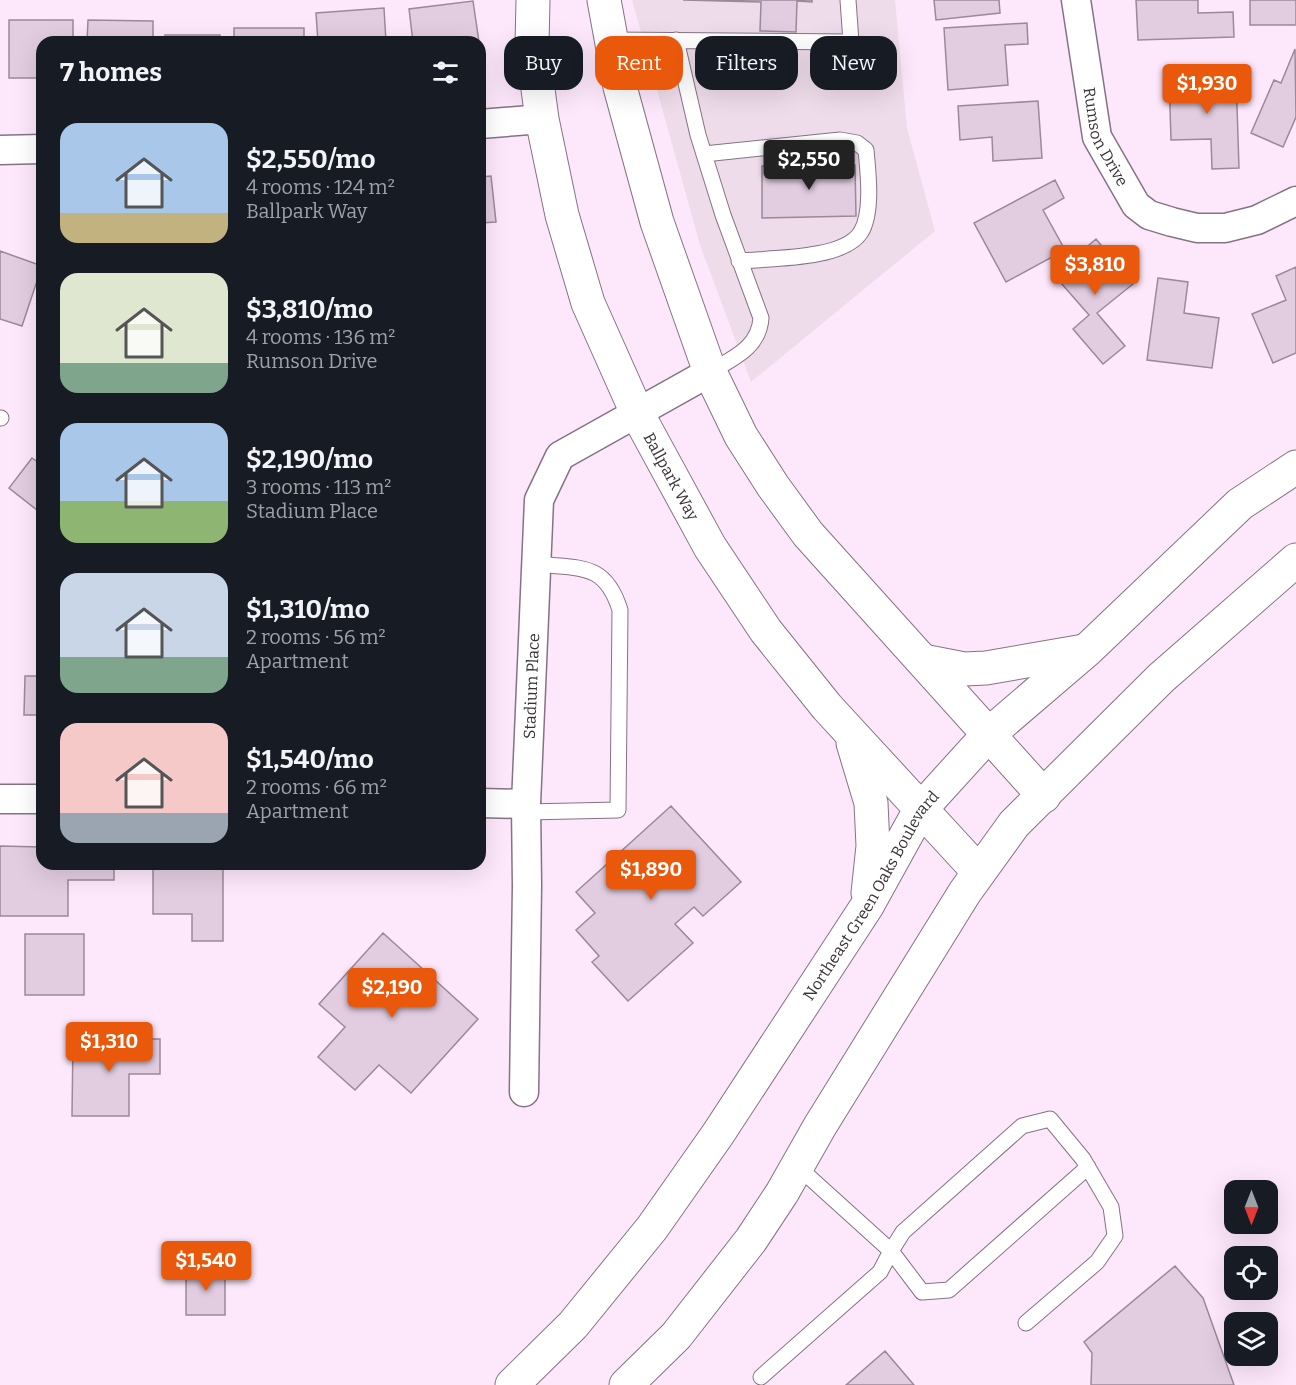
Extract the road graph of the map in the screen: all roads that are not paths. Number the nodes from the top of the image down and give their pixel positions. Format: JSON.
{"nodes":[{"id":1,"x":533,"y":0,"type":"edge"},
{"id":2,"x":604,"y":0,"type":"edge"},
{"id":3,"x":848,"y":0,"type":"edge"},
{"id":4,"x":1076,"y":0,"type":"edge"},
{"id":5,"x":610,"y":36,"type":"edge"},
{"id":6,"x":683,"y":40,"type":"edge"},
{"id":7,"x":683,"y":68,"type":"edge"},
{"id":8,"x":622,"y":90,"type":"edge"},
{"id":9,"x":542,"y":119,"type":"junction"},
{"id":10,"x":486,"y":124,"type":"edge"},
{"id":11,"x":36,"y":149,"type":"edge"},
{"id":12,"x":0,"y":150,"type":"edge"},
{"id":13,"x":704,"y":154,"type":"junction"},
{"id":14,"x":1296,"y":201,"type":"edge"},
{"id":15,"x":739,"y":261,"type":"junction"},
{"id":16,"x":710,"y":372,"type":"junction"},
{"id":17,"x":637,"y":413,"type":"junction"},
{"id":18,"x":1296,"y":467,"type":"edge"},
{"id":19,"x":1296,"y":560,"type":"edge"},
{"id":20,"x":537,"y":564,"type":"junction"},
{"id":21,"x":1086,"y":651,"type":"junction"},
{"id":22,"x":923,"y":661,"type":"junction"},
{"id":23,"x":850,"y":733,"type":"junction"},
{"id":24,"x":989,"y":734,"type":"junction"},
{"id":25,"x":1044,"y":796,"type":"junction"},
{"id":26,"x":0,"y":799,"type":"edge"},
{"id":27,"x":36,"y":799,"type":"edge"},
{"id":28,"x":486,"y":804,"type":"edge"},
{"id":29,"x":526,"y":808,"type":"junction"},
{"id":30,"x":920,"y":810,"type":"junction"},
{"id":31,"x":978,"y":871,"type":"junction"},
{"id":32,"x":867,"y":906,"type":"junction"},
{"id":33,"x":524,"y":1092,"type":"dead end"},
{"id":34,"x":797,"y":1166,"type":"junction"},
{"id":35,"x":1088,"y":1167,"type":"junction"},
{"id":36,"x":891,"y":1251,"type":"junction"},
{"id":37,"x":1026,"y":1323,"type":"dead end"},
{"id":38,"x":761,"y":1377,"type":"dead end"},
{"id":39,"x":512,"y":1385,"type":"edge"},
{"id":40,"x":626,"y":1385,"type":"edge"}],
"edges":[{"from":1,"to":9,"type":"main road","name":"Ballpark Way"},
{"from":2,"to":5,"type":"main road"},
{"from":3,"to":6,"type":"lane"},
{"from":4,"to":14,"type":"street","name":"Rumson Drive"},
{"from":7,"to":13,"type":"lane"},
{"from":8,"to":16,"type":"main road"},
{"from":9,"to":10,"type":"street"},
{"from":9,"to":17,"type":"main road","name":"Ballpark Way"},
{"from":11,"to":12,"type":"street"},
{"from":13,"to":15,"type":"lane"},
{"from":13,"to":15,"type":"lane"},
{"from":15,"to":16,"type":"lane"},
{"from":16,"to":17,"type":"street","name":"Stadium Place"},
{"from":16,"to":22,"type":"main road"},
{"from":17,"to":20,"type":"street","name":"Stadium Place"},
{"from":17,"to":23,"type":"main road","name":"Ballpark Way"},
{"from":18,"to":21,"type":"main road","name":"Northeast Green Oaks Boulevard"},
{"from":19,"to":25,"type":"main road"},
{"from":20,"to":29,"type":"street","name":"Stadium Place"},
{"from":20,"to":29,"type":"lane"},
{"from":21,"to":22,"type":"main road"},
{"from":21,"to":24,"type":"main road","name":"Northeast Green Oaks Boulevard"},
{"from":22,"to":24,"type":"main road"},
{"from":23,"to":30,"type":"main road","name":"Ballpark Way"},
{"from":23,"to":32,"type":"main road"},
{"from":24,"to":25,"type":"main road"},
{"from":24,"to":30,"type":"main road","name":"Northeast Green Oaks Boulevard"},
{"from":25,"to":31,"type":"main road"},
{"from":26,"to":27,"type":"street"},
{"from":28,"to":29,"type":"street"},
{"from":29,"to":33,"type":"street","name":"Stadium Place"},
{"from":30,"to":31,"type":"main road","name":"Ballpark Way"},
{"from":30,"to":32,"type":"main road","name":"Northeast Green Oaks Boulevard"},
{"from":31,"to":34,"type":"main road"},
{"from":32,"to":39,"type":"main road","name":"Northeast Green Oaks Boulevard"},
{"from":34,"to":36,"type":"lane"},
{"from":34,"to":40,"type":"main road"},
{"from":35,"to":36,"type":"lane"},
{"from":35,"to":36,"type":"lane"},
{"from":35,"to":37,"type":"lane"},
{"from":36,"to":38,"type":"lane"}]}
